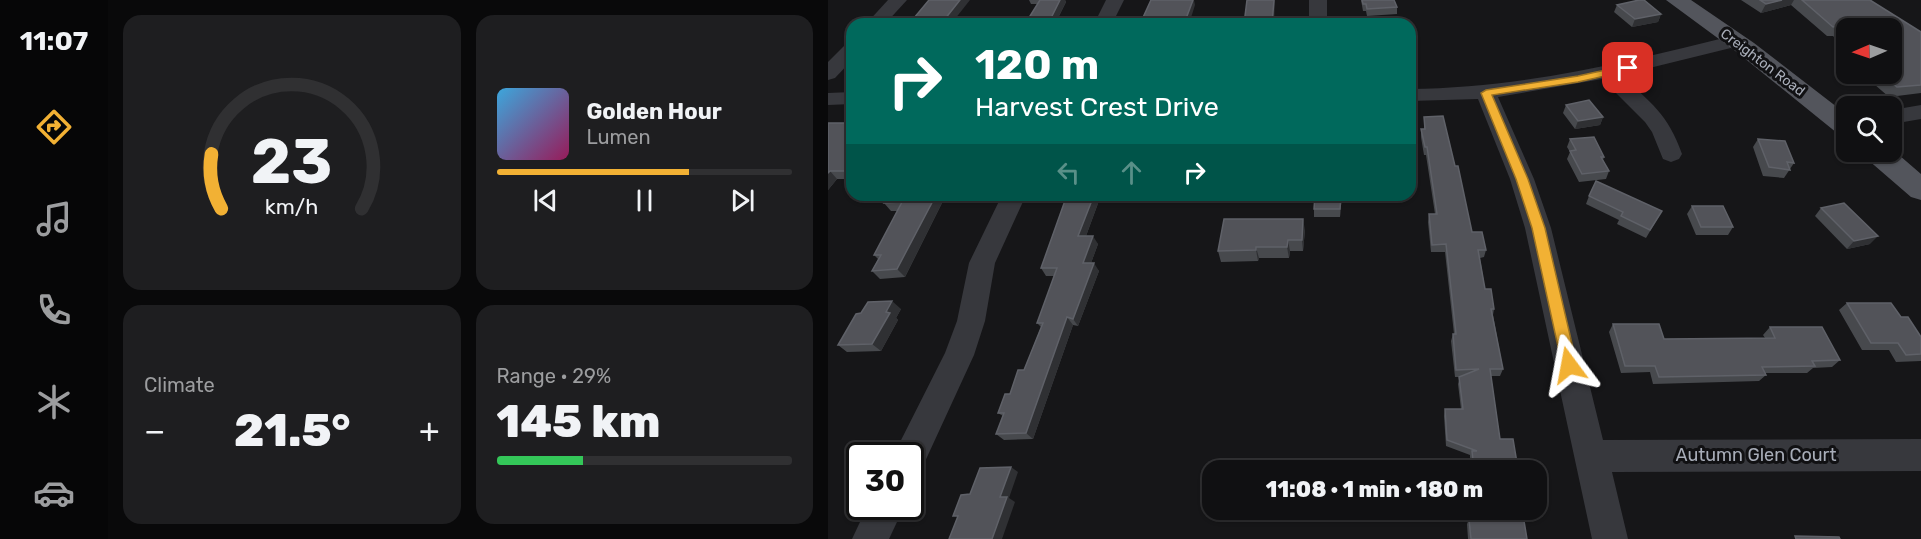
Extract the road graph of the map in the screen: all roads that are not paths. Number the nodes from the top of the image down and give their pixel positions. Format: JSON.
{"nodes":[{"id":1,"x":898,"y":0,"type":"edge"},
{"id":2,"x":1115,"y":0,"type":"edge"},
{"id":3,"x":1318,"y":0,"type":"edge"},
{"id":4,"x":1677,"y":0,"type":"edge"},
{"id":5,"x":881,"y":18,"type":"edge"},
{"id":6,"x":1106,"y":18,"type":"edge"},
{"id":7,"x":1318,"y":18,"type":"edge"},
{"id":8,"x":1736,"y":41,"type":"junction"},
{"id":9,"x":846,"y":54,"type":"edge"},
{"id":10,"x":1607,"y":73,"type":"junction"},
{"id":11,"x":828,"y":74,"type":"edge"},
{"id":12,"x":1486,"y":93,"type":"junction"},
{"id":13,"x":1416,"y":95,"type":"edge"},
{"id":14,"x":846,"y":98,"type":"edge"},
{"id":15,"x":828,"y":99,"type":"edge"},
{"id":16,"x":1921,"y":112,"type":"edge"},
{"id":17,"x":1902,"y":115,"type":"edge"},
{"id":18,"x":1836,"y":118,"type":"edge"},
{"id":19,"x":1671,"y":154,"type":"dead end"},
{"id":20,"x":1889,"y":162,"type":"edge"},
{"id":21,"x":1921,"y":190,"type":"edge"},
{"id":22,"x":1011,"y":201,"type":"edge"},
{"id":23,"x":917,"y":442,"type":"edge"},
{"id":24,"x":1921,"y":455,"type":"edge"},
{"id":25,"x":1590,"y":456,"type":"junction"},
{"id":26,"x":880,"y":520,"type":"edge"},
{"id":27,"x":870,"y":539,"type":"edge"},
{"id":28,"x":1610,"y":539,"type":"edge"}],
"edges":[{"from":1,"to":5,"type":"street"},
{"from":2,"to":6,"type":"street"},
{"from":3,"to":7,"type":"street"},
{"from":4,"to":8,"type":"main road","name":"Creighton Road"},
{"from":8,"to":10,"type":"street"},
{"from":8,"to":18,"type":"main road","name":"Creighton Road"},
{"from":9,"to":11,"type":"street"},
{"from":10,"to":12,"type":"street"},
{"from":10,"to":19,"type":"street"},
{"from":12,"to":13,"type":"street"},
{"from":12,"to":25,"type":"street"},
{"from":14,"to":15,"type":"street"},
{"from":16,"to":17,"type":"street"},
{"from":20,"to":21,"type":"main road"},
{"from":22,"to":23,"type":"street"},
{"from":24,"to":25,"type":"street","name":"Autumn Glen Court"},
{"from":25,"to":28,"type":"street"},
{"from":26,"to":27,"type":"street"}]}
